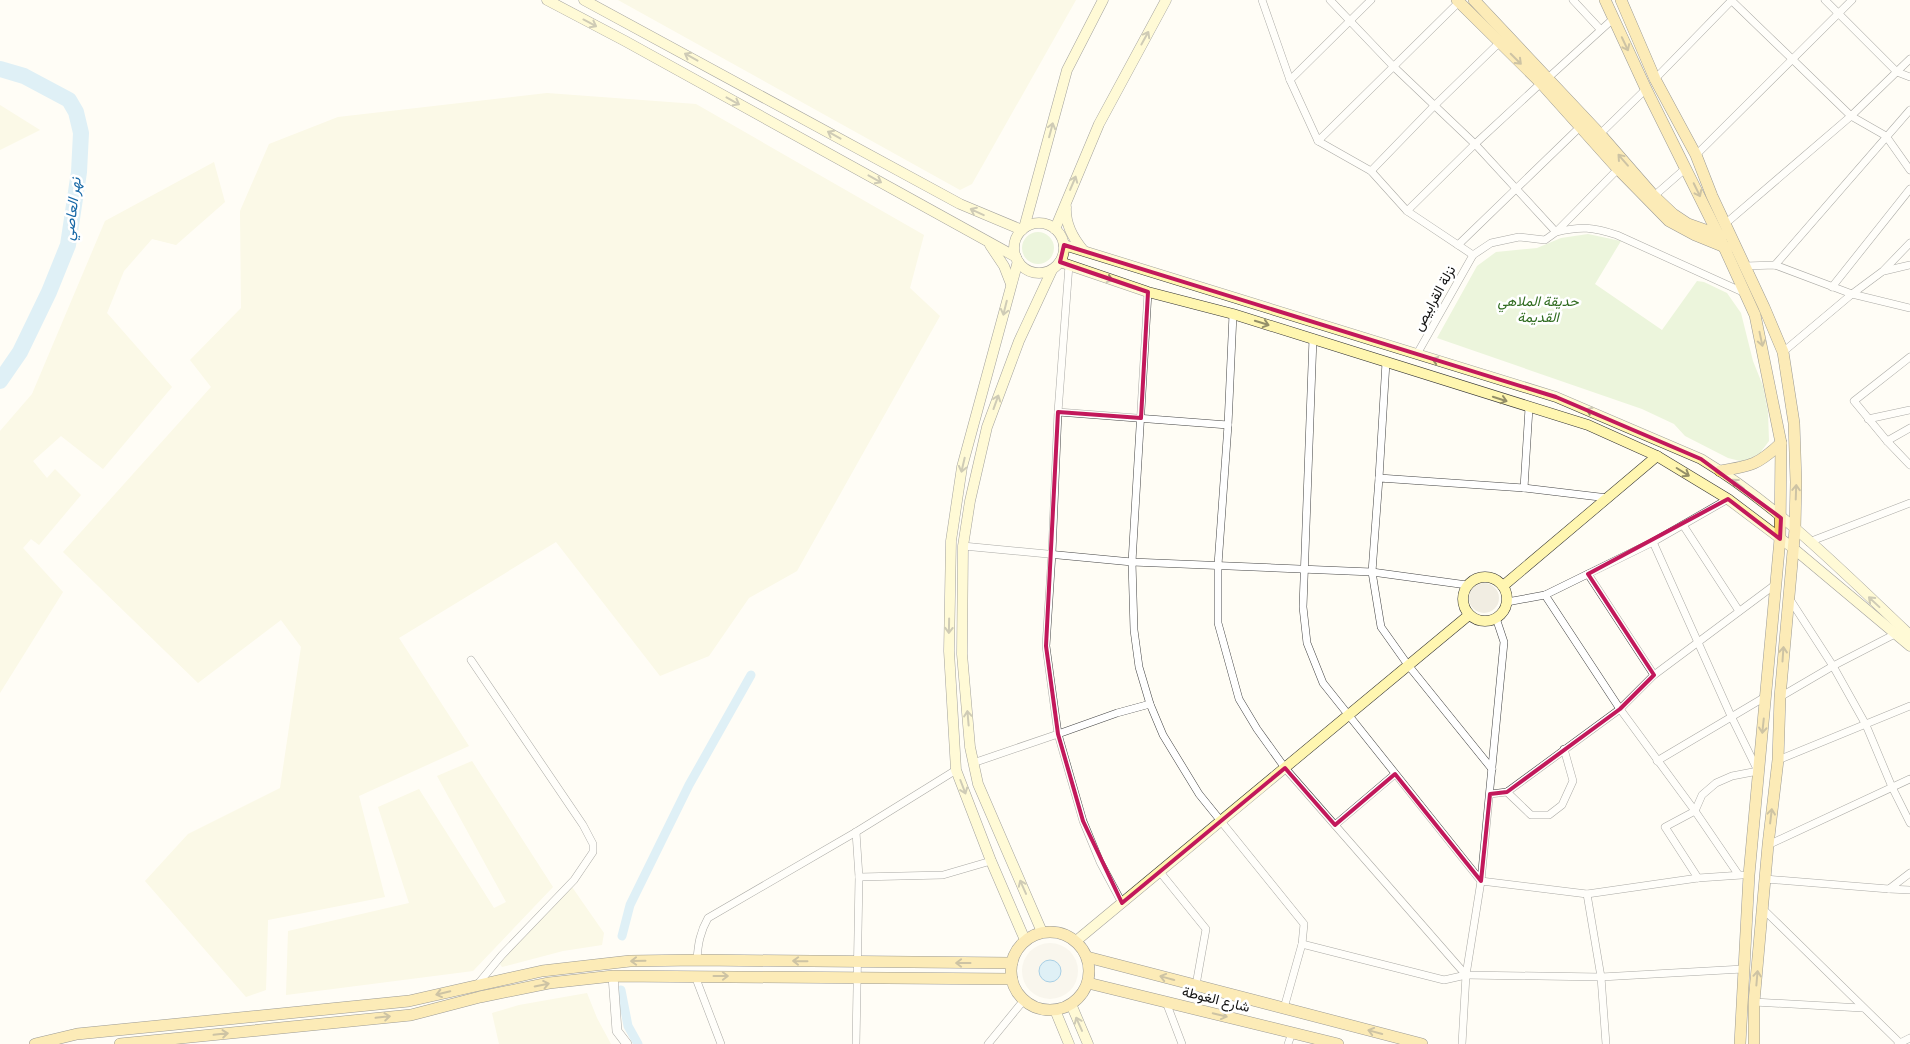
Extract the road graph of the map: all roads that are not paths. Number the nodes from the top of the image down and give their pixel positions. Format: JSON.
{"nodes":[{"id":1,"x":547,"y":0,"type":"edge"},
{"id":2,"x":584,"y":0,"type":"edge"},
{"id":3,"x":1103,"y":0,"type":"edge"},
{"id":4,"x":1166,"y":0,"type":"edge"},
{"id":5,"x":1262,"y":0,"type":"edge"},
{"id":6,"x":1330,"y":0,"type":"edge"},
{"id":7,"x":1370,"y":0,"type":"edge"},
{"id":8,"x":1474,"y":0,"type":"edge"},
{"id":9,"x":1573,"y":0,"type":"edge"},
{"id":10,"x":1605,"y":0,"type":"edge"},
{"id":11,"x":1731,"y":0,"type":"edge"},
{"id":12,"x":1825,"y":0,"type":"edge"},
{"id":13,"x":1852,"y":0,"type":"edge"},
{"id":14,"x":1458,"y":1,"type":"edge"},
{"id":15,"x":1624,"y":2,"type":"edge"},
{"id":16,"x":1838,"y":14,"type":"junction"},
{"id":17,"x":1613,"y":19,"type":"junction"},
{"id":18,"x":1350,"y":21,"type":"junction"},
{"id":19,"x":1600,"y":29,"type":"junction"},
{"id":20,"x":1500,"y":42,"type":"junction"},
{"id":21,"x":1910,"y":58,"type":"edge"},
{"id":22,"x":1793,"y":60,"type":"junction"},
{"id":23,"x":1394,"y":67,"type":"junction"},
{"id":24,"x":1897,"y":72,"type":"junction"},
{"id":25,"x":1910,"y":78,"type":"edge"},
{"id":26,"x":1655,"y":79,"type":"junction"},
{"id":27,"x":1290,"y":80,"type":"junction"},
{"id":28,"x":1544,"y":81,"type":"junction"},
{"id":29,"x":1646,"y":89,"type":"junction"},
{"id":30,"x":1434,"y":106,"type":"junction"},
{"id":31,"x":1910,"y":110,"type":"edge"},
{"id":32,"x":1851,"y":116,"type":"junction"},
{"id":33,"x":1580,"y":127,"type":"junction"},
{"id":34,"x":1600,"y":134,"type":"junction"},
{"id":35,"x":1886,"y":136,"type":"junction"},
{"id":36,"x":1318,"y":141,"type":"junction"},
{"id":37,"x":1475,"y":144,"type":"junction"},
{"id":38,"x":1696,"y":155,"type":"junction"},
{"id":39,"x":1686,"y":168,"type":"junction"},
{"id":40,"x":1618,"y":169,"type":"junction"},
{"id":41,"x":1910,"y":170,"type":"edge"},
{"id":42,"x":1371,"y":171,"type":"junction"},
{"id":43,"x":1515,"y":188,"type":"junction"},
{"id":44,"x":1910,"y":189,"type":"edge"},
{"id":45,"x":1654,"y":196,"type":"junction"},
{"id":46,"x":1066,"y":200,"type":"junction"},
{"id":47,"x":1407,"y":211,"type":"junction"},
{"id":48,"x":1725,"y":224,"type":"junction"},
{"id":49,"x":1023,"y":229,"type":"junction"},
{"id":50,"x":1055,"y":229,"type":"junction"},
{"id":51,"x":1556,"y":232,"type":"junction"},
{"id":52,"x":1725,"y":236,"type":"junction"},
{"id":53,"x":988,"y":242,"type":"junction"},
{"id":54,"x":1910,"y":244,"type":"edge"},
{"id":55,"x":1064,"y":245,"type":"junction"},
{"id":56,"x":1458,"y":245,"type":"junction"},
{"id":57,"x":1724,"y":247,"type":"junction"},
{"id":58,"x":1736,"y":250,"type":"junction"},
{"id":59,"x":1084,"y":251,"type":"junction"},
{"id":60,"x":1473,"y":255,"type":"junction"},
{"id":61,"x":1017,"y":259,"type":"junction"},
{"id":62,"x":1064,"y":264,"type":"junction"},
{"id":63,"x":1775,"y":265,"type":"junction"},
{"id":64,"x":1910,"y":265,"type":"edge"},
{"id":65,"x":1745,"y":266,"type":"junction"},
{"id":66,"x":1052,"y":270,"type":"junction"},
{"id":67,"x":1883,"y":271,"type":"junction"},
{"id":68,"x":1011,"y":284,"type":"junction"},
{"id":69,"x":1832,"y":286,"type":"junction"},
{"id":70,"x":1148,"y":292,"type":"junction"},
{"id":71,"x":1745,"y":293,"type":"junction"},
{"id":72,"x":1852,"y":294,"type":"junction"},
{"id":73,"x":1910,"y":308,"type":"edge"},
{"id":74,"x":1233,"y":314,"type":"junction"},
{"id":75,"x":1312,"y":338,"type":"junction"},
{"id":76,"x":1783,"y":352,"type":"junction"},
{"id":77,"x":1417,"y":354,"type":"junction"},
{"id":78,"x":1910,"y":357,"type":"edge"},
{"id":79,"x":1386,"y":362,"type":"junction"},
{"id":80,"x":1529,"y":408,"type":"junction"},
{"id":81,"x":1910,"y":410,"type":"edge"},
{"id":82,"x":1058,"y":412,"type":"junction"},
{"id":83,"x":1141,"y":418,"type":"junction"},
{"id":84,"x":1868,"y":419,"type":"junction"},
{"id":85,"x":1228,"y":425,"type":"junction"},
{"id":86,"x":1910,"y":428,"type":"edge"},
{"id":87,"x":1887,"y":442,"type":"junction"},
{"id":88,"x":1781,"y":443,"type":"junction"},
{"id":89,"x":1657,"y":456,"type":"junction"},
{"id":90,"x":1910,"y":465,"type":"edge"},
{"id":91,"x":1720,"y":471,"type":"junction"},
{"id":92,"x":1379,"y":478,"type":"junction"},
{"id":93,"x":1524,"y":488,"type":"junction"},
{"id":94,"x":1608,"y":498,"type":"junction"},
{"id":95,"x":1728,"y":499,"type":"junction"},
{"id":96,"x":1910,"y":503,"type":"edge"},
{"id":97,"x":1781,"y":518,"type":"junction"},
{"id":98,"x":1684,"y":525,"type":"junction"},
{"id":99,"x":1795,"y":529,"type":"junction"},
{"id":100,"x":1780,"y":539,"type":"junction"},
{"id":101,"x":1653,"y":542,"type":"junction"},
{"id":102,"x":1809,"y":542,"type":"junction"},
{"id":103,"x":963,"y":546,"type":"junction"},
{"id":104,"x":1793,"y":548,"type":"junction"},
{"id":105,"x":1052,"y":553,"type":"junction"},
{"id":106,"x":1132,"y":562,"type":"junction"},
{"id":107,"x":1218,"y":564,"type":"junction"},
{"id":108,"x":1304,"y":568,"type":"junction"},
{"id":109,"x":1372,"y":572,"type":"junction"},
{"id":110,"x":1588,"y":574,"type":"junction"},
{"id":111,"x":1776,"y":584,"type":"junction"},
{"id":112,"x":1467,"y":585,"type":"junction"},
{"id":113,"x":1503,"y":586,"type":"junction"},
{"id":114,"x":1545,"y":595,"type":"junction"},
{"id":115,"x":1788,"y":596,"type":"junction"},
{"id":116,"x":1507,"y":602,"type":"junction"},
{"id":117,"x":1739,"y":611,"type":"junction"},
{"id":118,"x":1469,"y":615,"type":"junction"},
{"id":119,"x":1496,"y":618,"type":"junction"},
{"id":120,"x":1897,"y":633,"type":"junction"},
{"id":121,"x":1910,"y":635,"type":"edge"},
{"id":122,"x":1699,"y":641,"type":"junction"},
{"id":123,"x":1910,"y":646,"type":"edge"},
{"id":124,"x":471,"y":660,"type":"dead end"},
{"id":125,"x":1408,"y":666,"type":"junction"},
{"id":126,"x":1833,"y":666,"type":"junction"},
{"id":127,"x":1654,"y":676,"type":"junction"},
{"id":128,"x":1780,"y":696,"type":"junction"},
{"id":129,"x":1766,"y":697,"type":"junction"},
{"id":130,"x":1150,"y":704,"type":"junction"},
{"id":131,"x":1910,"y":706,"type":"edge"},
{"id":132,"x":1620,"y":709,"type":"junction"},
{"id":133,"x":1348,"y":716,"type":"junction"},
{"id":134,"x":1731,"y":716,"type":"junction"},
{"id":135,"x":1866,"y":725,"type":"junction"},
{"id":136,"x":1058,"y":734,"type":"junction"},
{"id":137,"x":1564,"y":749,"type":"junction"},
{"id":138,"x":1778,"y":760,"type":"junction"},
{"id":139,"x":1657,"y":761,"type":"junction"},
{"id":140,"x":973,"y":763,"type":"junction"},
{"id":141,"x":1284,"y":768,"type":"junction"},
{"id":142,"x":1492,"y":769,"type":"junction"},
{"id":143,"x":956,"y":770,"type":"junction"},
{"id":144,"x":1758,"y":770,"type":"junction"},
{"id":145,"x":1395,"y":774,"type":"junction"},
{"id":146,"x":1910,"y":779,"type":"edge"},
{"id":147,"x":1892,"y":787,"type":"junction"},
{"id":148,"x":1507,"y":792,"type":"junction"},
{"id":149,"x":1490,"y":794,"type":"junction"},
{"id":150,"x":1695,"y":811,"type":"junction"},
{"id":151,"x":1220,"y":822,"type":"junction"},
{"id":152,"x":1910,"y":823,"type":"edge"},
{"id":153,"x":1334,"y":825,"type":"junction"},
{"id":154,"x":856,"y":832,"type":"junction"},
{"id":155,"x":1768,"y":845,"type":"junction"},
{"id":156,"x":991,"y":861,"type":"junction"},
{"id":157,"x":1160,"y":872,"type":"junction"},
{"id":158,"x":1910,"y":873,"type":"edge"},
{"id":159,"x":1744,"y":875,"type":"junction"},
{"id":160,"x":859,"y":877,"type":"junction"},
{"id":161,"x":1698,"y":878,"type":"junction"},
{"id":162,"x":1765,"y":879,"type":"junction"},
{"id":163,"x":1481,"y":881,"type":"junction"},
{"id":164,"x":1889,"y":889,"type":"junction"},
{"id":165,"x":1910,"y":890,"type":"edge"},
{"id":166,"x":1587,"y":894,"type":"junction"},
{"id":167,"x":1122,"y":903,"type":"junction"},
{"id":168,"x":1763,"y":909,"type":"junction"},
{"id":169,"x":1042,"y":932,"type":"junction"},
{"id":170,"x":1025,"y":940,"type":"junction"},
{"id":171,"x":1076,"y":941,"type":"junction"},
{"id":172,"x":1302,"y":944,"type":"junction"},
{"id":173,"x":1087,"y":957,"type":"junction"},
{"id":174,"x":697,"y":960,"type":"junction"},
{"id":175,"x":857,"y":962,"type":"junction"},
{"id":176,"x":1012,"y":963,"type":"junction"},
{"id":177,"x":1743,"y":969,"type":"junction"},
{"id":178,"x":1466,"y":975,"type":"junction"},
{"id":179,"x":613,"y":976,"type":"junction"},
{"id":180,"x":695,"y":976,"type":"junction"},
{"id":181,"x":857,"y":976,"type":"junction"},
{"id":182,"x":1601,"y":977,"type":"junction"},
{"id":183,"x":1012,"y":979,"type":"junction"},
{"id":184,"x":1088,"y":983,"type":"junction"},
{"id":185,"x":1196,"y":985,"type":"junction"},
{"id":186,"x":477,"y":986,"type":"junction"},
{"id":187,"x":1024,"y":1000,"type":"junction"},
{"id":188,"x":1166,"y":1002,"type":"junction"},
{"id":189,"x":1754,"y":1002,"type":"junction"},
{"id":190,"x":1070,"y":1004,"type":"junction"},
{"id":191,"x":1284,"y":1008,"type":"junction"},
{"id":192,"x":1862,"y":1008,"type":"junction"},
{"id":193,"x":1054,"y":1010,"type":"junction"},
{"id":194,"x":1292,"y":1033,"type":"junction"},
{"id":195,"x":1910,"y":1038,"type":"edge"},
{"id":196,"x":35,"y":1044,"type":"edge"},
{"id":197,"x":120,"y":1044,"type":"edge"},
{"id":198,"x":627,"y":1044,"type":"edge"},
{"id":199,"x":721,"y":1044,"type":"edge"},
{"id":200,"x":856,"y":1044,"type":"edge"},
{"id":201,"x":988,"y":1044,"type":"edge"},
{"id":202,"x":1069,"y":1044,"type":"edge"},
{"id":203,"x":1088,"y":1044,"type":"edge"},
{"id":204,"x":1182,"y":1044,"type":"edge"},
{"id":205,"x":1288,"y":1044,"type":"edge"},
{"id":206,"x":1338,"y":1044,"type":"edge"},
{"id":207,"x":1422,"y":1044,"type":"edge"},
{"id":208,"x":1462,"y":1044,"type":"edge"},
{"id":209,"x":1606,"y":1044,"type":"edge"},
{"id":210,"x":1740,"y":1044,"type":"edge"},
{"id":211,"x":1754,"y":1044,"type":"edge"},
{"id":212,"x":1899,"y":1044,"type":"edge"}],
"edges":[{"from":1,"to":53,"type":"main road","one_way":true},
{"from":49,"to":2,"type":"main road","one_way":true},
{"from":49,"to":3,"type":"main road","one_way":true},
{"from":46,"to":4,"type":"main road","one_way":true},
{"from":5,"to":27,"type":"street"},
{"from":6,"to":18,"type":"street"},
{"from":7,"to":18,"type":"street"},
{"from":8,"to":28,"type":"main road"},
{"from":9,"to":19,"type":"street"},
{"from":10,"to":17,"type":"main road"},
{"from":11,"to":22,"type":"street"},
{"from":11,"to":26,"type":"street"},
{"from":12,"to":16,"type":"street"},
{"from":13,"to":16,"type":"street"},
{"from":14,"to":20,"type":"main road"},
{"from":14,"to":23,"type":"street"},
{"from":15,"to":26,"type":"main road"},
{"from":16,"to":22,"type":"street"},
{"from":16,"to":24,"type":"street"},
{"from":17,"to":19,"type":"street"},
{"from":17,"to":29,"type":"main road","one_way":true},
{"from":18,"to":23,"type":"street"},
{"from":18,"to":27,"type":"street"},
{"from":19,"to":28,"type":"street"},
{"from":20,"to":28,"type":"main road","one_way":true},
{"from":20,"to":30,"type":"street"},
{"from":21,"to":24,"type":"street"},
{"from":22,"to":32,"type":"street"},
{"from":22,"to":38,"type":"street"},
{"from":23,"to":30,"type":"street"},
{"from":23,"to":36,"type":"street"},
{"from":24,"to":25,"type":"street"},
{"from":24,"to":32,"type":"street"},
{"from":26,"to":38,"type":"main road"},
{"from":27,"to":36,"type":"street"},
{"from":28,"to":33,"type":"main road"},
{"from":28,"to":34,"type":"main road"},
{"from":28,"to":37,"type":"street"},
{"from":29,"to":34,"type":"street"},
{"from":29,"to":39,"type":"main road"},
{"from":30,"to":37,"type":"street"},
{"from":30,"to":42,"type":"street"},
{"from":31,"to":35,"type":"street"},
{"from":32,"to":35,"type":"street"},
{"from":32,"to":48,"type":"street"},
{"from":33,"to":40,"type":"main road"},
{"from":33,"to":43,"type":"street"},
{"from":45,"to":34,"type":"main road","one_way":true},
{"from":35,"to":41,"type":"street"},
{"from":35,"to":63,"type":"street"},
{"from":36,"to":42,"type":"street"},
{"from":37,"to":43,"type":"street"},
{"from":37,"to":47,"type":"street"},
{"from":38,"to":48,"type":"main road"},
{"from":39,"to":45,"type":"street"},
{"from":39,"to":52,"type":"main road","one_way":true},
{"from":40,"to":51,"type":"street"},
{"from":40,"to":57,"type":"main road"},
{"from":42,"to":47,"type":"street"},
{"from":43,"to":51,"type":"street"},
{"from":43,"to":56,"type":"street"},
{"from":44,"to":69,"type":"street"},
{"from":45,"to":52,"type":"main road"},
{"from":46,"to":50,"type":"main road"},
{"from":46,"to":59,"type":"main road"},
{"from":47,"to":56,"type":"street"},
{"from":48,"to":52,"type":"main road"},
{"from":49,"to":50,"type":"main road"},
{"from":49,"to":61,"type":"main road"},
{"from":50,"to":55,"type":"main road"},
{"from":51,"to":60,"type":"street"},
{"from":51,"to":71,"type":"street"},
{"from":52,"to":57,"type":"main road"},
{"from":52,"to":58,"type":"main road"},
{"from":53,"to":61,"type":"main road"},
{"from":53,"to":68,"type":"main road"},
{"from":54,"to":67,"type":"street"},
{"from":55,"to":59,"type":"main road"},
{"from":55,"to":62,"type":"main road"},
{"from":56,"to":60,"type":"street"},
{"from":57,"to":58,"type":"main road"},
{"from":57,"to":71,"type":"main road"},
{"from":58,"to":65,"type":"main road"},
{"from":59,"to":77,"type":"main road"},
{"from":60,"to":77,"type":"street","name":"نزلة القرابيص"},
{"from":61,"to":66,"type":"main road"},
{"from":61,"to":68,"type":"main road"},
{"from":62,"to":66,"type":"main road"},
{"from":62,"to":70,"type":"main road","one_way":true},
{"from":62,"to":82,"type":"street"},
{"from":63,"to":65,"type":"street"},
{"from":63,"to":69,"type":"street"},
{"from":64,"to":67,"type":"street"},
{"from":65,"to":76,"type":"main road"},
{"from":103,"to":66,"type":"main road","one_way":true},
{"from":67,"to":72,"type":"street"},
{"from":68,"to":143,"type":"main road","one_way":true},
{"from":69,"to":72,"type":"street"},
{"from":70,"to":74,"type":"main road"},
{"from":70,"to":83,"type":"street"},
{"from":71,"to":88,"type":"main road","one_way":true},
{"from":72,"to":73,"type":"street"},
{"from":72,"to":76,"type":"street"},
{"from":74,"to":75,"type":"main road","one_way":true},
{"from":74,"to":85,"type":"street"},
{"from":75,"to":79,"type":"main road"},
{"from":75,"to":108,"type":"street"},
{"from":99,"to":76,"type":"main road","one_way":true},
{"from":91,"to":77,"type":"main road","one_way":true},
{"from":78,"to":84,"type":"street"},
{"from":79,"to":80,"type":"main road","one_way":true},
{"from":79,"to":92,"type":"street"},
{"from":80,"to":89,"type":"main road"},
{"from":80,"to":93,"type":"street"},
{"from":81,"to":84,"type":"street"},
{"from":82,"to":83,"type":"street"},
{"from":82,"to":105,"type":"street"},
{"from":83,"to":85,"type":"street"},
{"from":83,"to":106,"type":"street"},
{"from":84,"to":87,"type":"street"},
{"from":85,"to":107,"type":"street"},
{"from":86,"to":87,"type":"street"},
{"from":87,"to":90,"type":"street"},
{"from":88,"to":91,"type":"main road"},
{"from":88,"to":97,"type":"main road"},
{"from":89,"to":94,"type":"main road"},
{"from":89,"to":95,"type":"main road","one_way":true},
{"from":97,"to":91,"type":"main road","one_way":true},
{"from":92,"to":93,"type":"street"},
{"from":92,"to":109,"type":"street"},
{"from":93,"to":94,"type":"street"},
{"from":94,"to":113,"type":"main road"},
{"from":95,"to":98,"type":"street"},
{"from":95,"to":100,"type":"main road"},
{"from":96,"to":102,"type":"street"},
{"from":97,"to":99,"type":"main road"},
{"from":97,"to":100,"type":"main road"},
{"from":98,"to":101,"type":"street"},
{"from":98,"to":117,"type":"street"},
{"from":99,"to":102,"type":"main road"},
{"from":99,"to":104,"type":"main road"},
{"from":100,"to":104,"type":"main road"},
{"from":100,"to":111,"type":"main road"},
{"from":101,"to":110,"type":"street"},
{"from":101,"to":122,"type":"street"},
{"from":121,"to":102,"type":"main road","one_way":true},
{"from":103,"to":105,"type":"street"},
{"from":140,"to":103,"type":"main road","one_way":true},
{"from":104,"to":115,"type":"main road"},
{"from":104,"to":120,"type":"main road"},
{"from":105,"to":106,"type":"street"},
{"from":105,"to":136,"type":"street"},
{"from":106,"to":107,"type":"street"},
{"from":106,"to":130,"type":"street"},
{"from":107,"to":108,"type":"street"},
{"from":107,"to":141,"type":"street"},
{"from":108,"to":109,"type":"street"},
{"from":108,"to":133,"type":"street"},
{"from":109,"to":112,"type":"street"},
{"from":109,"to":125,"type":"street"},
{"from":110,"to":114,"type":"street"},
{"from":110,"to":127,"type":"street"},
{"from":111,"to":117,"type":"street"},
{"from":111,"to":129,"type":"main road"},
{"from":112,"to":113,"type":"main road"},
{"from":112,"to":118,"type":"main road"},
{"from":113,"to":116,"type":"main road"},
{"from":114,"to":116,"type":"street"},
{"from":114,"to":132,"type":"street"},
{"from":115,"to":126,"type":"street"},
{"from":128,"to":115,"type":"main road","one_way":true},
{"from":116,"to":119,"type":"main road"},
{"from":117,"to":122,"type":"street"},
{"from":118,"to":119,"type":"main road"},
{"from":118,"to":125,"type":"main road"},
{"from":119,"to":142,"type":"street"},
{"from":120,"to":123,"type":"main road"},
{"from":120,"to":126,"type":"street"},
{"from":122,"to":127,"type":"street"},
{"from":122,"to":134,"type":"street"},
{"from":124,"to":186,"type":"street"},
{"from":125,"to":133,"type":"main road"},
{"from":125,"to":142,"type":"street"},
{"from":126,"to":128,"type":"street"},
{"from":126,"to":135,"type":"street"},
{"from":127,"to":132,"type":"street"},
{"from":128,"to":138,"type":"main road"},
{"from":129,"to":134,"type":"street"},
{"from":129,"to":144,"type":"main road","one_way":true},
{"from":130,"to":136,"type":"street"},
{"from":130,"to":151,"type":"street"},
{"from":131,"to":135,"type":"street"},
{"from":132,"to":137,"type":"street"},
{"from":132,"to":139,"type":"street"},
{"from":133,"to":141,"type":"main road"},
{"from":133,"to":145,"type":"street"},
{"from":134,"to":139,"type":"street"},
{"from":134,"to":144,"type":"street"},
{"from":135,"to":138,"type":"street"},
{"from":135,"to":147,"type":"street"},
{"from":136,"to":140,"type":"street"},
{"from":136,"to":167,"type":"street"},
{"from":137,"to":148,"type":"street"},
{"from":137,"to":148,"type":"street"},
{"from":155,"to":138,"type":"main road","one_way":true},
{"from":139,"to":150,"type":"street"},
{"from":169,"to":140,"type":"main road","one_way":true},
{"from":141,"to":151,"type":"main road"},
{"from":141,"to":153,"type":"street"},
{"from":142,"to":149,"type":"street"},
{"from":143,"to":154,"type":"street"},
{"from":143,"to":156,"type":"main road","one_way":true},
{"from":144,"to":150,"type":"street"},
{"from":144,"to":159,"type":"main road"},
{"from":145,"to":153,"type":"street"},
{"from":145,"to":163,"type":"street"},
{"from":146,"to":147,"type":"street"},
{"from":147,"to":152,"type":"street"},
{"from":147,"to":155,"type":"street"},
{"from":148,"to":149,"type":"street"},
{"from":149,"to":163,"type":"street"},
{"from":150,"to":159,"type":"street"},
{"from":150,"to":161,"type":"street"},
{"from":151,"to":157,"type":"main road"},
{"from":151,"to":172,"type":"street"},
{"from":153,"to":178,"type":"street"},
{"from":154,"to":160,"type":"street"},
{"from":154,"to":174,"type":"street"},
{"from":155,"to":162,"type":"main road"},
{"from":156,"to":160,"type":"street"},
{"from":156,"to":170,"type":"main road"},
{"from":157,"to":167,"type":"main road"},
{"from":157,"to":185,"type":"street"},
{"from":158,"to":164,"type":"street"},
{"from":159,"to":161,"type":"street"},
{"from":159,"to":177,"type":"main road"},
{"from":160,"to":175,"type":"street"},
{"from":161,"to":166,"type":"street"},
{"from":162,"to":164,"type":"street"},
{"from":162,"to":168,"type":"main road"},
{"from":163,"to":166,"type":"street"},
{"from":163,"to":178,"type":"street"},
{"from":164,"to":165,"type":"street"},
{"from":166,"to":182,"type":"street"},
{"from":167,"to":171,"type":"main road"},
{"from":189,"to":168,"type":"main road","one_way":true},
{"from":168,"to":192,"type":"street"},
{"from":169,"to":170,"type":"main road"},
{"from":169,"to":171,"type":"main road"},
{"from":170,"to":176,"type":"main road"},
{"from":171,"to":173,"type":"main road"},
{"from":172,"to":178,"type":"street"},
{"from":172,"to":191,"type":"street"},
{"from":173,"to":184,"type":"main road"},
{"from":185,"to":173,"type":"main road","one_way":true},
{"from":175,"to":174,"type":"main road","one_way":true},
{"from":174,"to":186,"type":"main road","one_way":true},
{"from":176,"to":175,"type":"main road","one_way":true},
{"from":175,"to":181,"type":"street"},
{"from":176,"to":183,"type":"main road"},
{"from":177,"to":182,"type":"street"},
{"from":177,"to":210,"type":"main road"},
{"from":178,"to":182,"type":"street"},
{"from":178,"to":208,"type":"street"},
{"from":179,"to":180,"type":"main road"},
{"from":197,"to":179,"type":"main road","one_way":true},
{"from":179,"to":198,"type":"street"},
{"from":180,"to":181,"type":"main road","one_way":true},
{"from":180,"to":199,"type":"street"},
{"from":181,"to":183,"type":"main road"},
{"from":181,"to":200,"type":"street"},
{"from":182,"to":209,"type":"street"},
{"from":183,"to":187,"type":"main road"},
{"from":184,"to":188,"type":"main road","name":"شارع الغوطة"},
{"from":184,"to":190,"type":"main road"},
{"from":185,"to":191,"type":"main road"},
{"from":186,"to":196,"type":"main road","one_way":true},
{"from":187,"to":193,"type":"main road"},
{"from":187,"to":201,"type":"street"},
{"from":188,"to":194,"type":"main road","name":"شارع الغوطة","one_way":true},
{"from":188,"to":204,"type":"street"},
{"from":189,"to":192,"type":"street"},
{"from":189,"to":211,"type":"main road"},
{"from":190,"to":193,"type":"main road"},
{"from":203,"to":190,"type":"main road","one_way":true},
{"from":207,"to":191,"type":"main road","one_way":true},
{"from":192,"to":212,"type":"street"},
{"from":193,"to":202,"type":"main road"},
{"from":194,"to":205,"type":"street"},
{"from":194,"to":206,"type":"main road","name":"شارع الغوطة"},
{"from":195,"to":212,"type":"street"}]}
